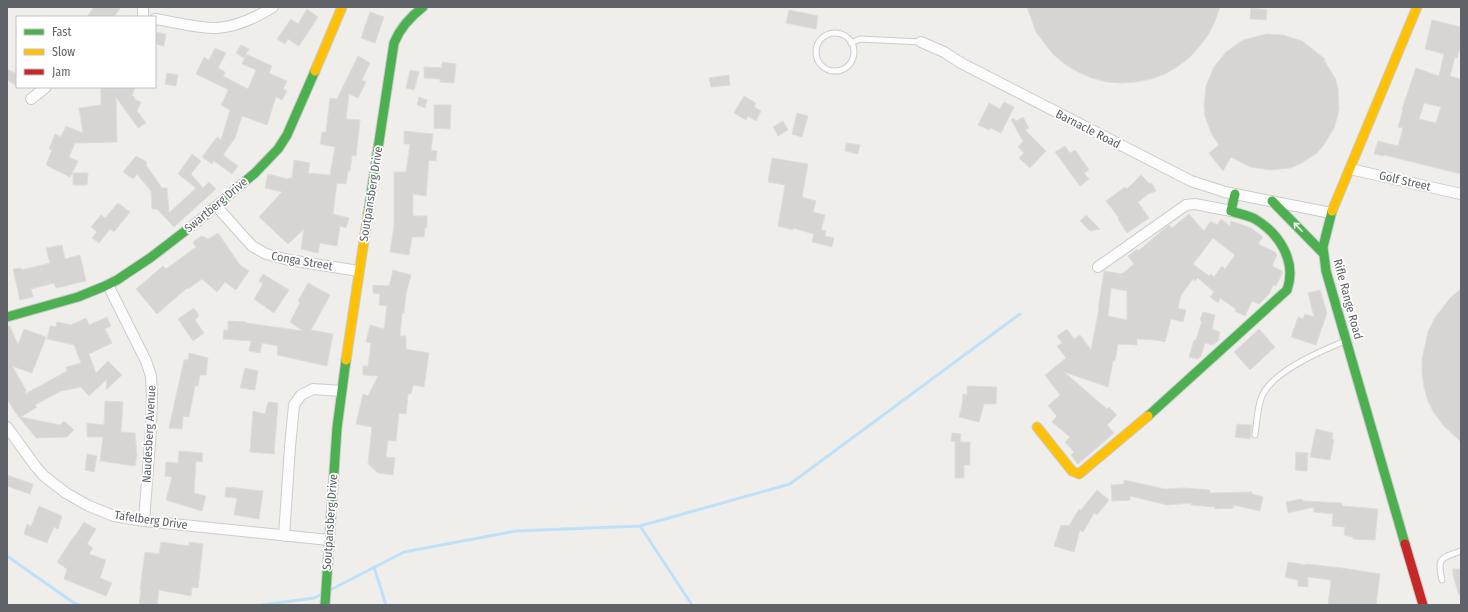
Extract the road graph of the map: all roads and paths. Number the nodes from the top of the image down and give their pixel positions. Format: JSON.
{"nodes":[{"id":1,"x":273,"y":7,"type":"edge"},
{"id":2,"x":342,"y":7,"type":"edge"},
{"id":3,"x":423,"y":7,"type":"edge"},
{"id":4,"x":1417,"y":7,"type":"edge"},
{"id":5,"x":156,"y":19,"type":"edge"},
{"id":6,"x":920,"y":42,"type":"joint"},
{"id":7,"x":851,"y":43,"type":"junction"},
{"id":8,"x":45,"y":88,"type":"edge"},
{"id":9,"x":31,"y":99,"type":"dead end"},
{"id":10,"x":1350,"y":169,"type":"junction"},
{"id":11,"x":1235,"y":194,"type":"junction"},
{"id":12,"x":1461,"y":194,"type":"edge"},
{"id":13,"x":1272,"y":201,"type":"junction"},
{"id":14,"x":217,"y":207,"type":"junction"},
{"id":15,"x":1231,"y":211,"type":"junction"},
{"id":16,"x":1331,"y":213,"type":"junction"},
{"id":17,"x":1323,"y":253,"type":"junction"},
{"id":18,"x":1098,"y":267,"type":"dead end"},
{"id":19,"x":359,"y":271,"type":"junction"},
{"id":20,"x":108,"y":286,"type":"junction"},
{"id":21,"x":7,"y":317,"type":"edge"},
{"id":22,"x":1346,"y":340,"type":"junction"},
{"id":23,"x":341,"y":391,"type":"junction"},
{"id":24,"x":7,"y":427,"type":"edge"},
{"id":25,"x":1037,"y":427,"type":"dead end"},
{"id":26,"x":1255,"y":435,"type":"dead end"},
{"id":27,"x":144,"y":521,"type":"junction"},
{"id":28,"x":284,"y":536,"type":"junction"},
{"id":29,"x":329,"y":540,"type":"junction"},
{"id":30,"x":1461,"y":551,"type":"edge"},
{"id":31,"x":1442,"y":580,"type":"dead end"},
{"id":32,"x":325,"y":605,"type":"edge"},
{"id":33,"x":1423,"y":605,"type":"edge"}],
"edges":[{"from":1,"to":5,"type":"street"},
{"from":2,"to":14,"type":"street","name":"Swartberg Drive"},
{"from":3,"to":19,"type":"street","name":"Soutpansberg Drive"},
{"from":4,"to":10,"type":"street","name":"Rifle Range Road"},
{"from":6,"to":7,"type":"lane","name":"Barnacle Road"},
{"from":6,"to":11,"type":"street","name":"Barnacle Road"},
{"from":7,"to":7,"type":"lane"},
{"from":8,"to":9,"type":"street"},
{"from":10,"to":12,"type":"street","name":"Golf Street"},
{"from":10,"to":16,"type":"street","name":"Rifle Range Road"},
{"from":11,"to":13,"type":"street","name":"Barnacle Road"},
{"from":11,"to":15,"type":"street"},
{"from":13,"to":16,"type":"street","name":"Barnacle Road"},
{"from":17,"to":13,"type":"street","one_way":true},
{"from":14,"to":19,"type":"street","name":"Conga Street"},
{"from":14,"to":20,"type":"street","name":"Swartberg Drive"},
{"from":15,"to":18,"type":"street"},
{"from":15,"to":25,"type":"street"},
{"from":16,"to":17,"type":"street","name":"Rifle Range Road"},
{"from":17,"to":22,"type":"street","name":"Rifle Range Road"},
{"from":19,"to":23,"type":"street","name":"Soutpansberg Drive"},
{"from":20,"to":21,"type":"street","name":"Swartberg Drive"},
{"from":20,"to":27,"type":"street","name":"Naudesberg Avenue"},
{"from":22,"to":26,"type":"lane"},
{"from":22,"to":33,"type":"street","name":"Rifle Range Road"},
{"from":23,"to":28,"type":"street"},
{"from":23,"to":29,"type":"street","name":"Soutpansberg Drive"},
{"from":24,"to":27,"type":"street","name":"Tafelberg Drive"},
{"from":27,"to":28,"type":"street","name":"Tafelberg Drive"},
{"from":28,"to":29,"type":"street","name":"Tafelberg Drive"},
{"from":29,"to":32,"type":"street","name":"Soutpansberg Drive"},
{"from":30,"to":31,"type":"lane"}]}
